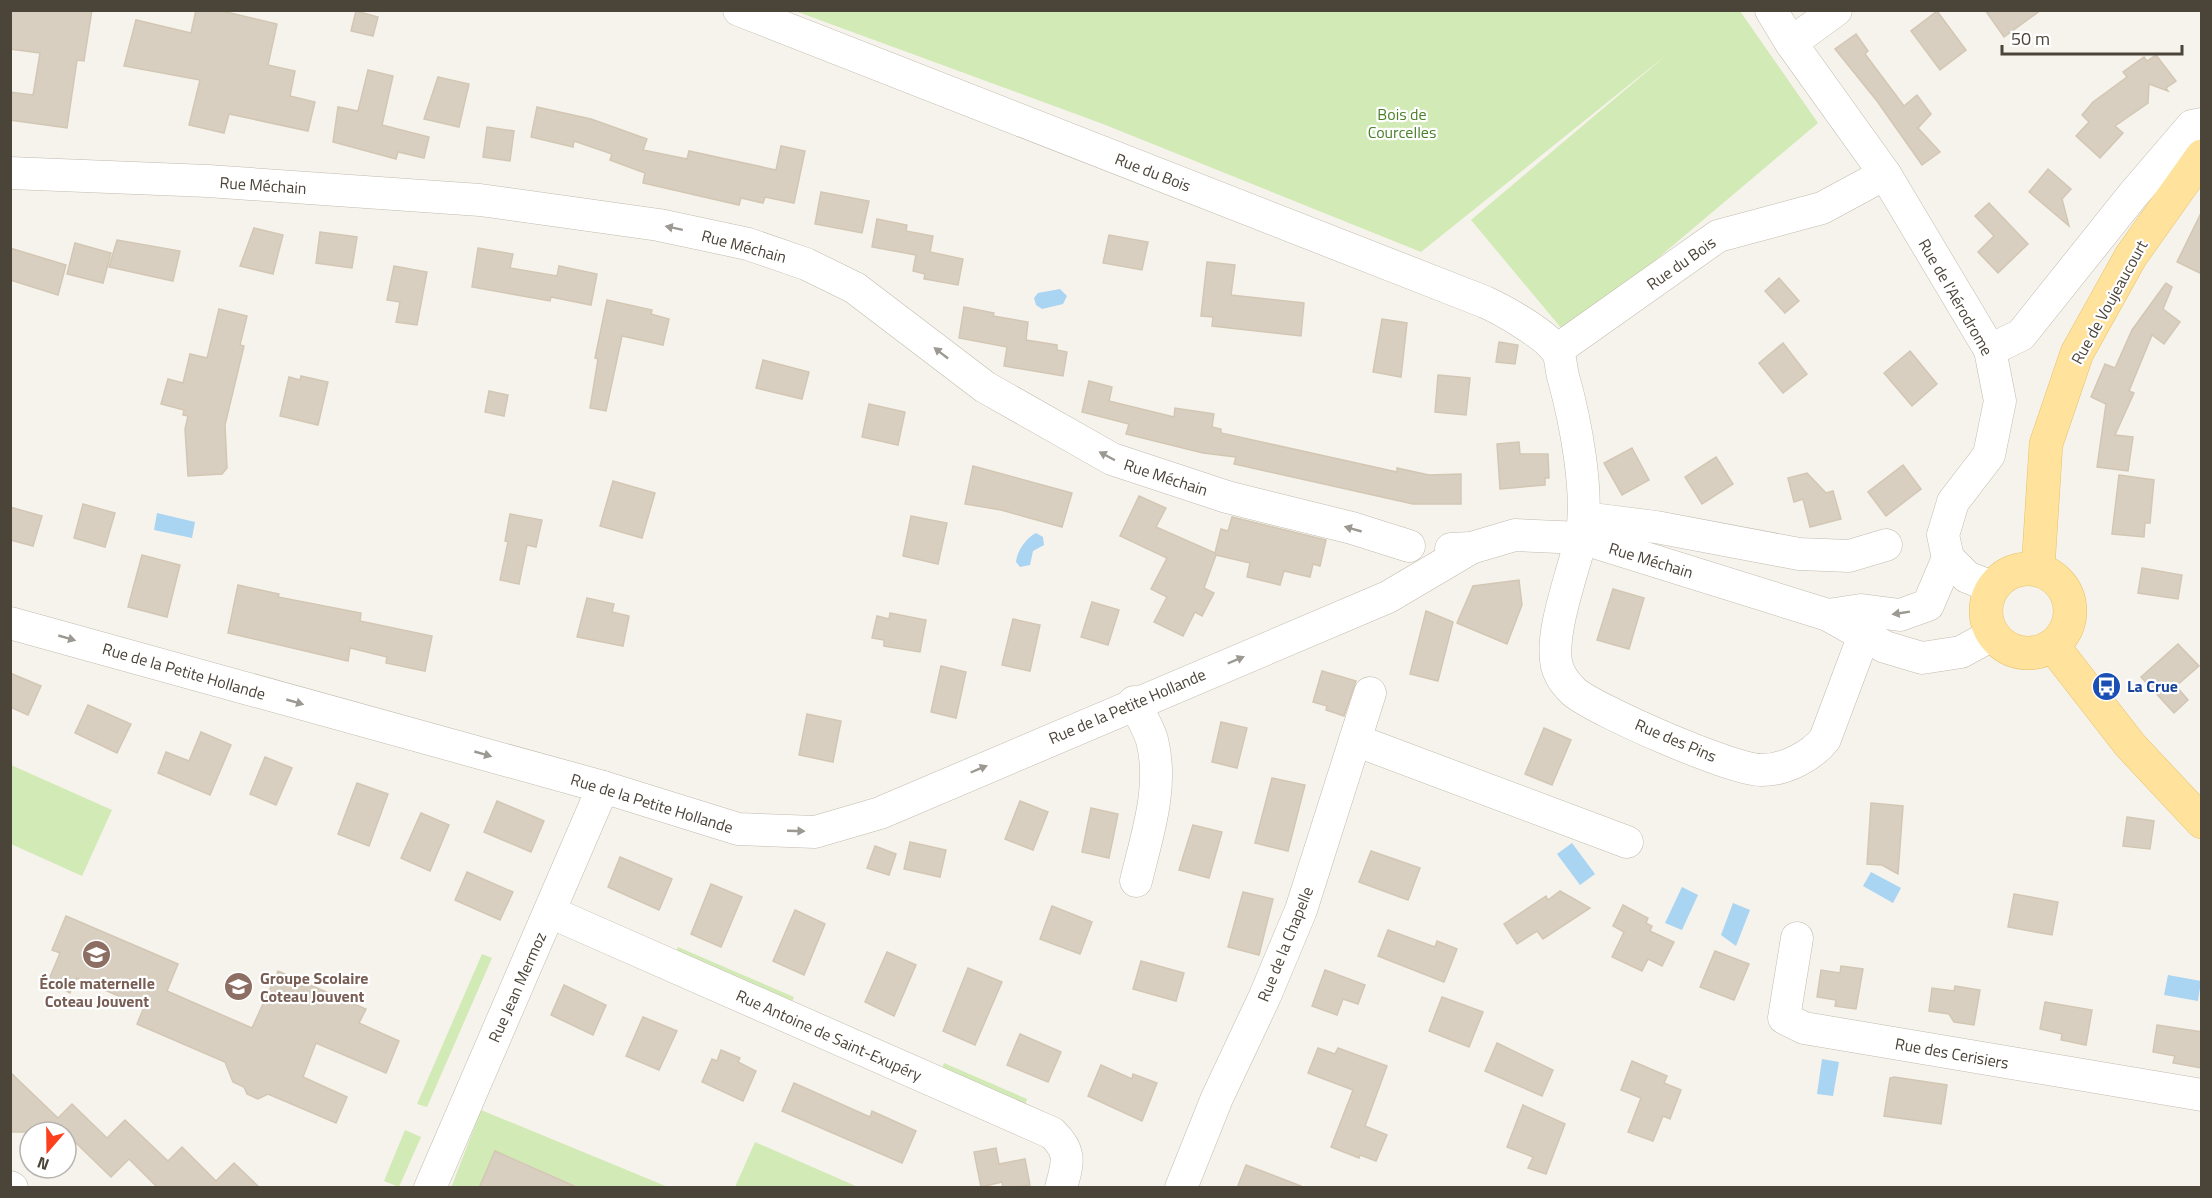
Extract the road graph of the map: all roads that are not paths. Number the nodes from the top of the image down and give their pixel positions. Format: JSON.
{"nodes":[{"id":1,"x":739,"y":10,"type":"edge"},
{"id":2,"x":1771,"y":10,"type":"edge"},
{"id":3,"x":1836,"y":10,"type":"edge"},
{"id":4,"x":1791,"y":43,"type":"junction"},
{"id":5,"x":2202,"y":124,"type":"edge"},
{"id":6,"x":2202,"y":156,"type":"edge"},
{"id":7,"x":10,"y":173,"type":"edge"},
{"id":8,"x":1885,"y":174,"type":"junction"},
{"id":9,"x":1557,"y":350,"type":"junction"},
{"id":10,"x":1990,"y":350,"type":"junction"},
{"id":11,"x":1582,"y":528,"type":"junction"},
{"id":12,"x":1886,"y":545,"type":"dead end"},
{"id":13,"x":1409,"y":546,"type":"junction"},
{"id":14,"x":1471,"y":548,"type":"junction"},
{"id":15,"x":1948,"y":558,"type":"junction"},
{"id":16,"x":2038,"y":569,"type":"junction"},
{"id":17,"x":1417,"y":580,"type":"junction"},
{"id":18,"x":1992,"y":587,"type":"junction"},
{"id":19,"x":1828,"y":615,"type":"junction"},
{"id":20,"x":10,"y":623,"type":"edge"},
{"id":21,"x":1864,"y":635,"type":"junction"},
{"id":22,"x":1992,"y":635,"type":"junction"},
{"id":23,"x":2053,"y":646,"type":"junction"},
{"id":24,"x":1370,"y":693,"type":"dead end"},
{"id":25,"x":1134,"y":702,"type":"junction"},
{"id":26,"x":1355,"y":740,"type":"junction"},
{"id":27,"x":603,"y":787,"type":"junction"},
{"id":28,"x":2202,"y":822,"type":"edge"},
{"id":29,"x":1627,"y":842,"type":"dead end"},
{"id":30,"x":1136,"y":881,"type":"dead end"},
{"id":31,"x":550,"y":912,"type":"junction"},
{"id":32,"x":1797,"y":938,"type":"dead end"},
{"id":33,"x":2202,"y":1095,"type":"edge"},
{"id":34,"x":430,"y":1188,"type":"edge"},
{"id":35,"x":1061,"y":1188,"type":"edge"},
{"id":36,"x":1181,"y":1188,"type":"edge"}],
"edges":[{"from":1,"to":9,"type":"street","name":"Rue du Bois"},
{"from":2,"to":4,"type":"street","name":"Rue de l'Aérodrome"},
{"from":3,"to":4,"type":"street"},
{"from":4,"to":8,"type":"street","name":"Rue de l'Aérodrome"},
{"from":5,"to":10,"type":"street"},
{"from":6,"to":16,"type":"main road","name":"Rue de Voujeaucourt"},
{"from":13,"to":7,"type":"street","name":"Rue Méchain","one_way":true},
{"from":8,"to":9,"type":"street","name":"Rue du Bois"},
{"from":8,"to":10,"type":"street","name":"Rue de l'Aérodrome"},
{"from":9,"to":11,"type":"street"},
{"from":10,"to":15,"type":"street","name":"Rue de l'Aérodrome"},
{"from":11,"to":12,"type":"street","name":"Rue Méchain"},
{"from":11,"to":14,"type":"street","name":"Rue Méchain"},
{"from":11,"to":19,"type":"street","name":"Rue Méchain"},
{"from":11,"to":21,"type":"street","name":"Rue des Pins"},
{"from":13,"to":14,"type":"street","name":"Rue Méchain"},
{"from":13,"to":17,"type":"street"},
{"from":14,"to":17,"type":"street","name":"Rue de la Petite Hollande"},
{"from":15,"to":18,"type":"street"},
{"from":15,"to":19,"type":"street","name":"Rue Méchain","one_way":true},
{"from":16,"to":18,"type":"main road"},
{"from":16,"to":23,"type":"main road"},
{"from":25,"to":17,"type":"street","name":"Rue de la Petite Hollande","one_way":true},
{"from":18,"to":22,"type":"main road"},
{"from":19,"to":21,"type":"street","name":"Rue Méchain"},
{"from":20,"to":27,"type":"street","name":"Rue de la Petite Hollande","one_way":true},
{"from":21,"to":22,"type":"street","name":"Rue Méchain"},
{"from":22,"to":23,"type":"main road"},
{"from":23,"to":28,"type":"main road"},
{"from":24,"to":26,"type":"street","name":"Rue de la Chapelle"},
{"from":27,"to":25,"type":"street","name":"Rue de la Petite Hollande","one_way":true},
{"from":25,"to":30,"type":"street"},
{"from":26,"to":29,"type":"street"},
{"from":26,"to":36,"type":"street","name":"Rue de la Chapelle"},
{"from":27,"to":31,"type":"street","name":"Rue Jean Mermoz"},
{"from":31,"to":34,"type":"street","name":"Rue Jean Mermoz"},
{"from":31,"to":35,"type":"street","name":"Rue Antoine de Saint-Exupéry"},
{"from":32,"to":33,"type":"street","name":"Rue des Cerisiers"}]}
